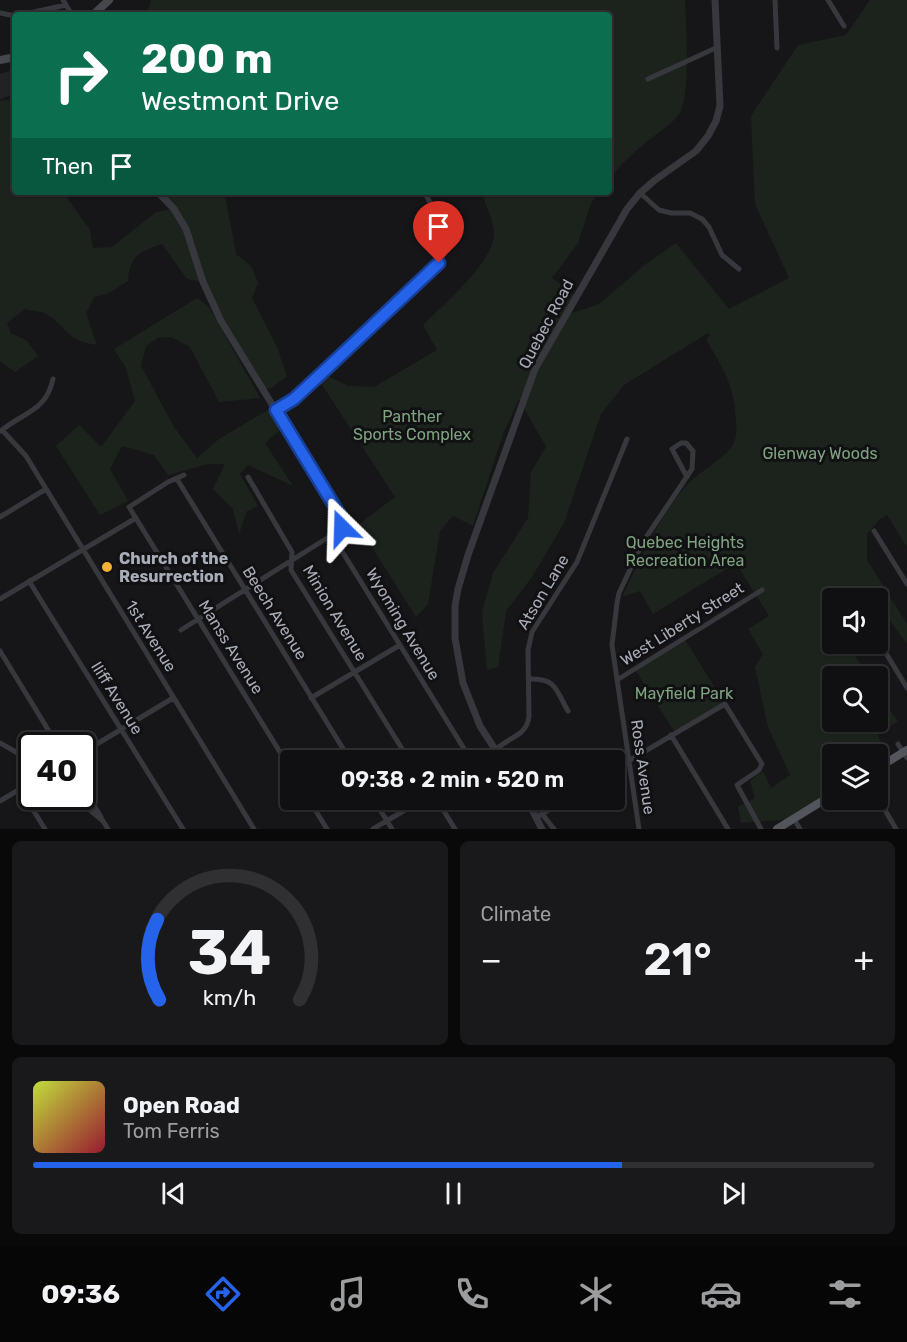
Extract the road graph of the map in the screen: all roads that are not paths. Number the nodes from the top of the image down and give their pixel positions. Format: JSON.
{"nodes":[{"id":1,"x":109,"y":0,"type":"edge"},
{"id":2,"x":715,"y":0,"type":"edge"},
{"id":3,"x":775,"y":0,"type":"edge"},
{"id":4,"x":829,"y":1,"type":"edge"},
{"id":5,"x":64,"y":3,"type":"edge"},
{"id":6,"x":31,"y":12,"type":"edge"},
{"id":7,"x":96,"y":12,"type":"edge"},
{"id":8,"x":844,"y":26,"type":"dead end"},
{"id":9,"x":718,"y":47,"type":"junction"},
{"id":10,"x":777,"y":48,"type":"dead end"},
{"id":11,"x":648,"y":79,"type":"dead end"},
{"id":12,"x":640,"y":193,"type":"junction"},
{"id":13,"x":160,"y":195,"type":"edge"},
{"id":14,"x":427,"y":195,"type":"edge"},
{"id":15,"x":739,"y":269,"type":"dead end"},
{"id":16,"x":53,"y":379,"type":"dead end"},
{"id":17,"x":276,"y":410,"type":"junction"},
{"id":18,"x":1,"y":432,"type":"edge"},
{"id":19,"x":627,"y":440,"type":"dead end"},
{"id":20,"x":184,"y":475,"type":"dead end"},
{"id":21,"x":248,"y":477,"type":"dead end"},
{"id":22,"x":687,"y":477,"type":"junction"},
{"id":23,"x":177,"y":479,"type":"junction"},
{"id":24,"x":46,"y":489,"type":"junction"},
{"id":25,"x":0,"y":517,"type":"edge"},
{"id":26,"x":136,"y":518,"type":"junction"},
{"id":27,"x":874,"y":531,"type":"dead end"},
{"id":28,"x":332,"y":535,"type":"junction"},
{"id":29,"x":81,"y":549,"type":"junction"},
{"id":30,"x":293,"y":559,"type":"junction"},
{"id":31,"x":29,"y":581,"type":"junction"},
{"id":32,"x":907,"y":584,"type":"edge"},
{"id":33,"x":244,"y":589,"type":"junction"},
{"id":34,"x":762,"y":590,"type":"dead end"},
{"id":35,"x":0,"y":598,"type":"edge"},
{"id":36,"x":197,"y":618,"type":"junction"},
{"id":37,"x":181,"y":630,"type":"dead end"},
{"id":38,"x":400,"y":645,"type":"junction"},
{"id":39,"x":0,"y":651,"type":"edge"},
{"id":40,"x":886,"y":654,"type":"edge"},
{"id":41,"x":355,"y":672,"type":"junction"},
{"id":42,"x":528,"y":679,"type":"junction"},
{"id":43,"x":617,"y":680,"type":"junction"},
{"id":44,"x":907,"y":688,"type":"edge"},
{"id":45,"x":173,"y":698,"type":"junction"},
{"id":46,"x":311,"y":698,"type":"junction"},
{"id":47,"x":568,"y":711,"type":"dead end"},
{"id":48,"x":121,"y":731,"type":"junction"},
{"id":49,"x":49,"y":732,"type":"edge"},
{"id":50,"x":671,"y":735,"type":"junction"},
{"id":51,"x":0,"y":743,"type":"edge"},
{"id":52,"x":898,"y":744,"type":"dead end"},
{"id":53,"x":96,"y":745,"type":"edge"},
{"id":54,"x":344,"y":750,"type":"edge"},
{"id":55,"x":403,"y":750,"type":"edge"},
{"id":56,"x":465,"y":750,"type":"edge"},
{"id":57,"x":495,"y":750,"type":"edge"},
{"id":58,"x":497,"y":750,"type":"edge"},
{"id":59,"x":280,"y":752,"type":"edge"},
{"id":60,"x":906,"y":753,"type":"edge"},
{"id":61,"x":18,"y":754,"type":"edge"},
{"id":62,"x":629,"y":760,"type":"junction"},
{"id":63,"x":625,"y":763,"type":"edge"},
{"id":64,"x":888,"y":763,"type":"edge"},
{"id":65,"x":18,"y":790,"type":"edge"},
{"id":66,"x":0,"y":801,"type":"edge"},
{"id":67,"x":822,"y":801,"type":"edge"},
{"id":68,"x":96,"y":809,"type":"edge"},
{"id":69,"x":33,"y":810,"type":"edge"},
{"id":70,"x":90,"y":810,"type":"edge"},
{"id":71,"x":315,"y":810,"type":"edge"},
{"id":72,"x":380,"y":810,"type":"edge"},
{"id":73,"x":405,"y":810,"type":"edge"},
{"id":74,"x":443,"y":810,"type":"edge"},
{"id":75,"x":534,"y":810,"type":"edge"},
{"id":76,"x":549,"y":810,"type":"edge"},
{"id":77,"x":885,"y":810,"type":"edge"},
{"id":78,"x":539,"y":816,"type":"junction"},
{"id":79,"x":794,"y":819,"type":"junction"},
{"id":80,"x":103,"y":821,"type":"junction"},
{"id":81,"x":387,"y":821,"type":"junction"},
{"id":82,"x":45,"y":829,"type":"edge"},
{"id":83,"x":108,"y":829,"type":"edge"},
{"id":84,"x":183,"y":829,"type":"edge"},
{"id":85,"x":254,"y":829,"type":"edge"},
{"id":86,"x":327,"y":829,"type":"edge"},
{"id":87,"x":373,"y":829,"type":"edge"},
{"id":88,"x":392,"y":829,"type":"edge"},
{"id":89,"x":455,"y":829,"type":"edge"},
{"id":90,"x":542,"y":829,"type":"edge"},
{"id":91,"x":554,"y":829,"type":"edge"},
{"id":92,"x":639,"y":829,"type":"edge"},
{"id":93,"x":728,"y":829,"type":"edge"},
{"id":94,"x":761,"y":829,"type":"edge"},
{"id":95,"x":777,"y":829,"type":"edge"},
{"id":96,"x":800,"y":829,"type":"edge"},
{"id":97,"x":897,"y":829,"type":"edge"}],
"edges":[{"from":1,"to":7,"type":"main road"},
{"from":2,"to":9,"type":"street","name":"Quebec Road"},
{"from":3,"to":10,"type":"street"},
{"from":4,"to":8,"type":"street"},
{"from":5,"to":6,"type":"street"},
{"from":9,"to":11,"type":"street"},
{"from":9,"to":12,"type":"street","name":"Quebec Road"},
{"from":12,"to":15,"type":"street"},
{"from":12,"to":57,"type":"street","name":"Quebec Road"},
{"from":13,"to":17,"type":"street"},
{"from":14,"to":17,"type":"street"},
{"from":16,"to":18,"type":"street"},
{"from":17,"to":28,"type":"street"},
{"from":18,"to":24,"type":"street","name":"1st Avenue"},
{"from":19,"to":42,"type":"street","name":"Atson Lane"},
{"from":20,"to":23,"type":"street"},
{"from":21,"to":30,"type":"street","name":"Minion Avenue"},
{"from":22,"to":22,"type":"street","name":"Ross Avenue"},
{"from":22,"to":43,"type":"street","name":"Ross Avenue"},
{"from":23,"to":26,"type":"street","name":"Manss Avenue"},
{"from":23,"to":33,"type":"street","name":"Beech Avenue"},
{"from":24,"to":25,"type":"street"},
{"from":24,"to":29,"type":"street","name":"1st Avenue"},
{"from":26,"to":29,"type":"street"},
{"from":26,"to":36,"type":"street","name":"Manss Avenue"},
{"from":27,"to":32,"type":"street"},
{"from":28,"to":30,"type":"street"},
{"from":28,"to":38,"type":"street","name":"Wyoming Avenue"},
{"from":29,"to":31,"type":"street"},
{"from":29,"to":45,"type":"street","name":"1st Avenue"},
{"from":30,"to":33,"type":"street"},
{"from":30,"to":41,"type":"street","name":"Minion Avenue"},
{"from":31,"to":35,"type":"street"},
{"from":31,"to":48,"type":"street","name":"Iliff Avenue"},
{"from":33,"to":36,"type":"street"},
{"from":33,"to":46,"type":"street","name":"Beech Avenue"},
{"from":34,"to":43,"type":"street","name":"West Liberty Street"},
{"from":36,"to":37,"type":"street"},
{"from":36,"to":59,"type":"street","name":"Manss Avenue"},
{"from":38,"to":41,"type":"street"},
{"from":38,"to":56,"type":"street","name":"Wyoming Avenue"},
{"from":39,"to":49,"type":"street"},
{"from":40,"to":44,"type":"street"},
{"from":41,"to":46,"type":"street"},
{"from":41,"to":55,"type":"street","name":"Minion Avenue"},
{"from":42,"to":47,"type":"street"},
{"from":42,"to":58,"type":"street","name":"Atson Lane"},
{"from":43,"to":62,"type":"street","name":"Ross Avenue"},
{"from":45,"to":48,"type":"street"},
{"from":45,"to":85,"type":"street","name":"1st Avenue"},
{"from":46,"to":54,"type":"street","name":"Beech Avenue"},
{"from":48,"to":53,"type":"street"},
{"from":48,"to":84,"type":"street","name":"Iliff Avenue"},
{"from":50,"to":62,"type":"street"},
{"from":50,"to":93,"type":"street"},
{"from":50,"to":94,"type":"street"},
{"from":51,"to":61,"type":"street"},
{"from":52,"to":60,"type":"street"},
{"from":60,"to":64,"type":"main road"},
{"from":62,"to":63,"type":"street"},
{"from":62,"to":92,"type":"street","name":"Ross Avenue"},
{"from":65,"to":66,"type":"street"},
{"from":67,"to":79,"type":"main road"},
{"from":68,"to":80,"type":"street"},
{"from":69,"to":82,"type":"street"},
{"from":70,"to":80,"type":"street"},
{"from":71,"to":86,"type":"street"},
{"from":72,"to":81,"type":"street"},
{"from":73,"to":81,"type":"street"},
{"from":74,"to":89,"type":"street"},
{"from":75,"to":78,"type":"street"},
{"from":76,"to":78,"type":"street"},
{"from":77,"to":97,"type":"street"},
{"from":78,"to":90,"type":"street"},
{"from":78,"to":91,"type":"street"},
{"from":79,"to":95,"type":"main road"},
{"from":79,"to":96,"type":"street"},
{"from":80,"to":83,"type":"street"},
{"from":81,"to":87,"type":"street"},
{"from":81,"to":88,"type":"street"}]}
